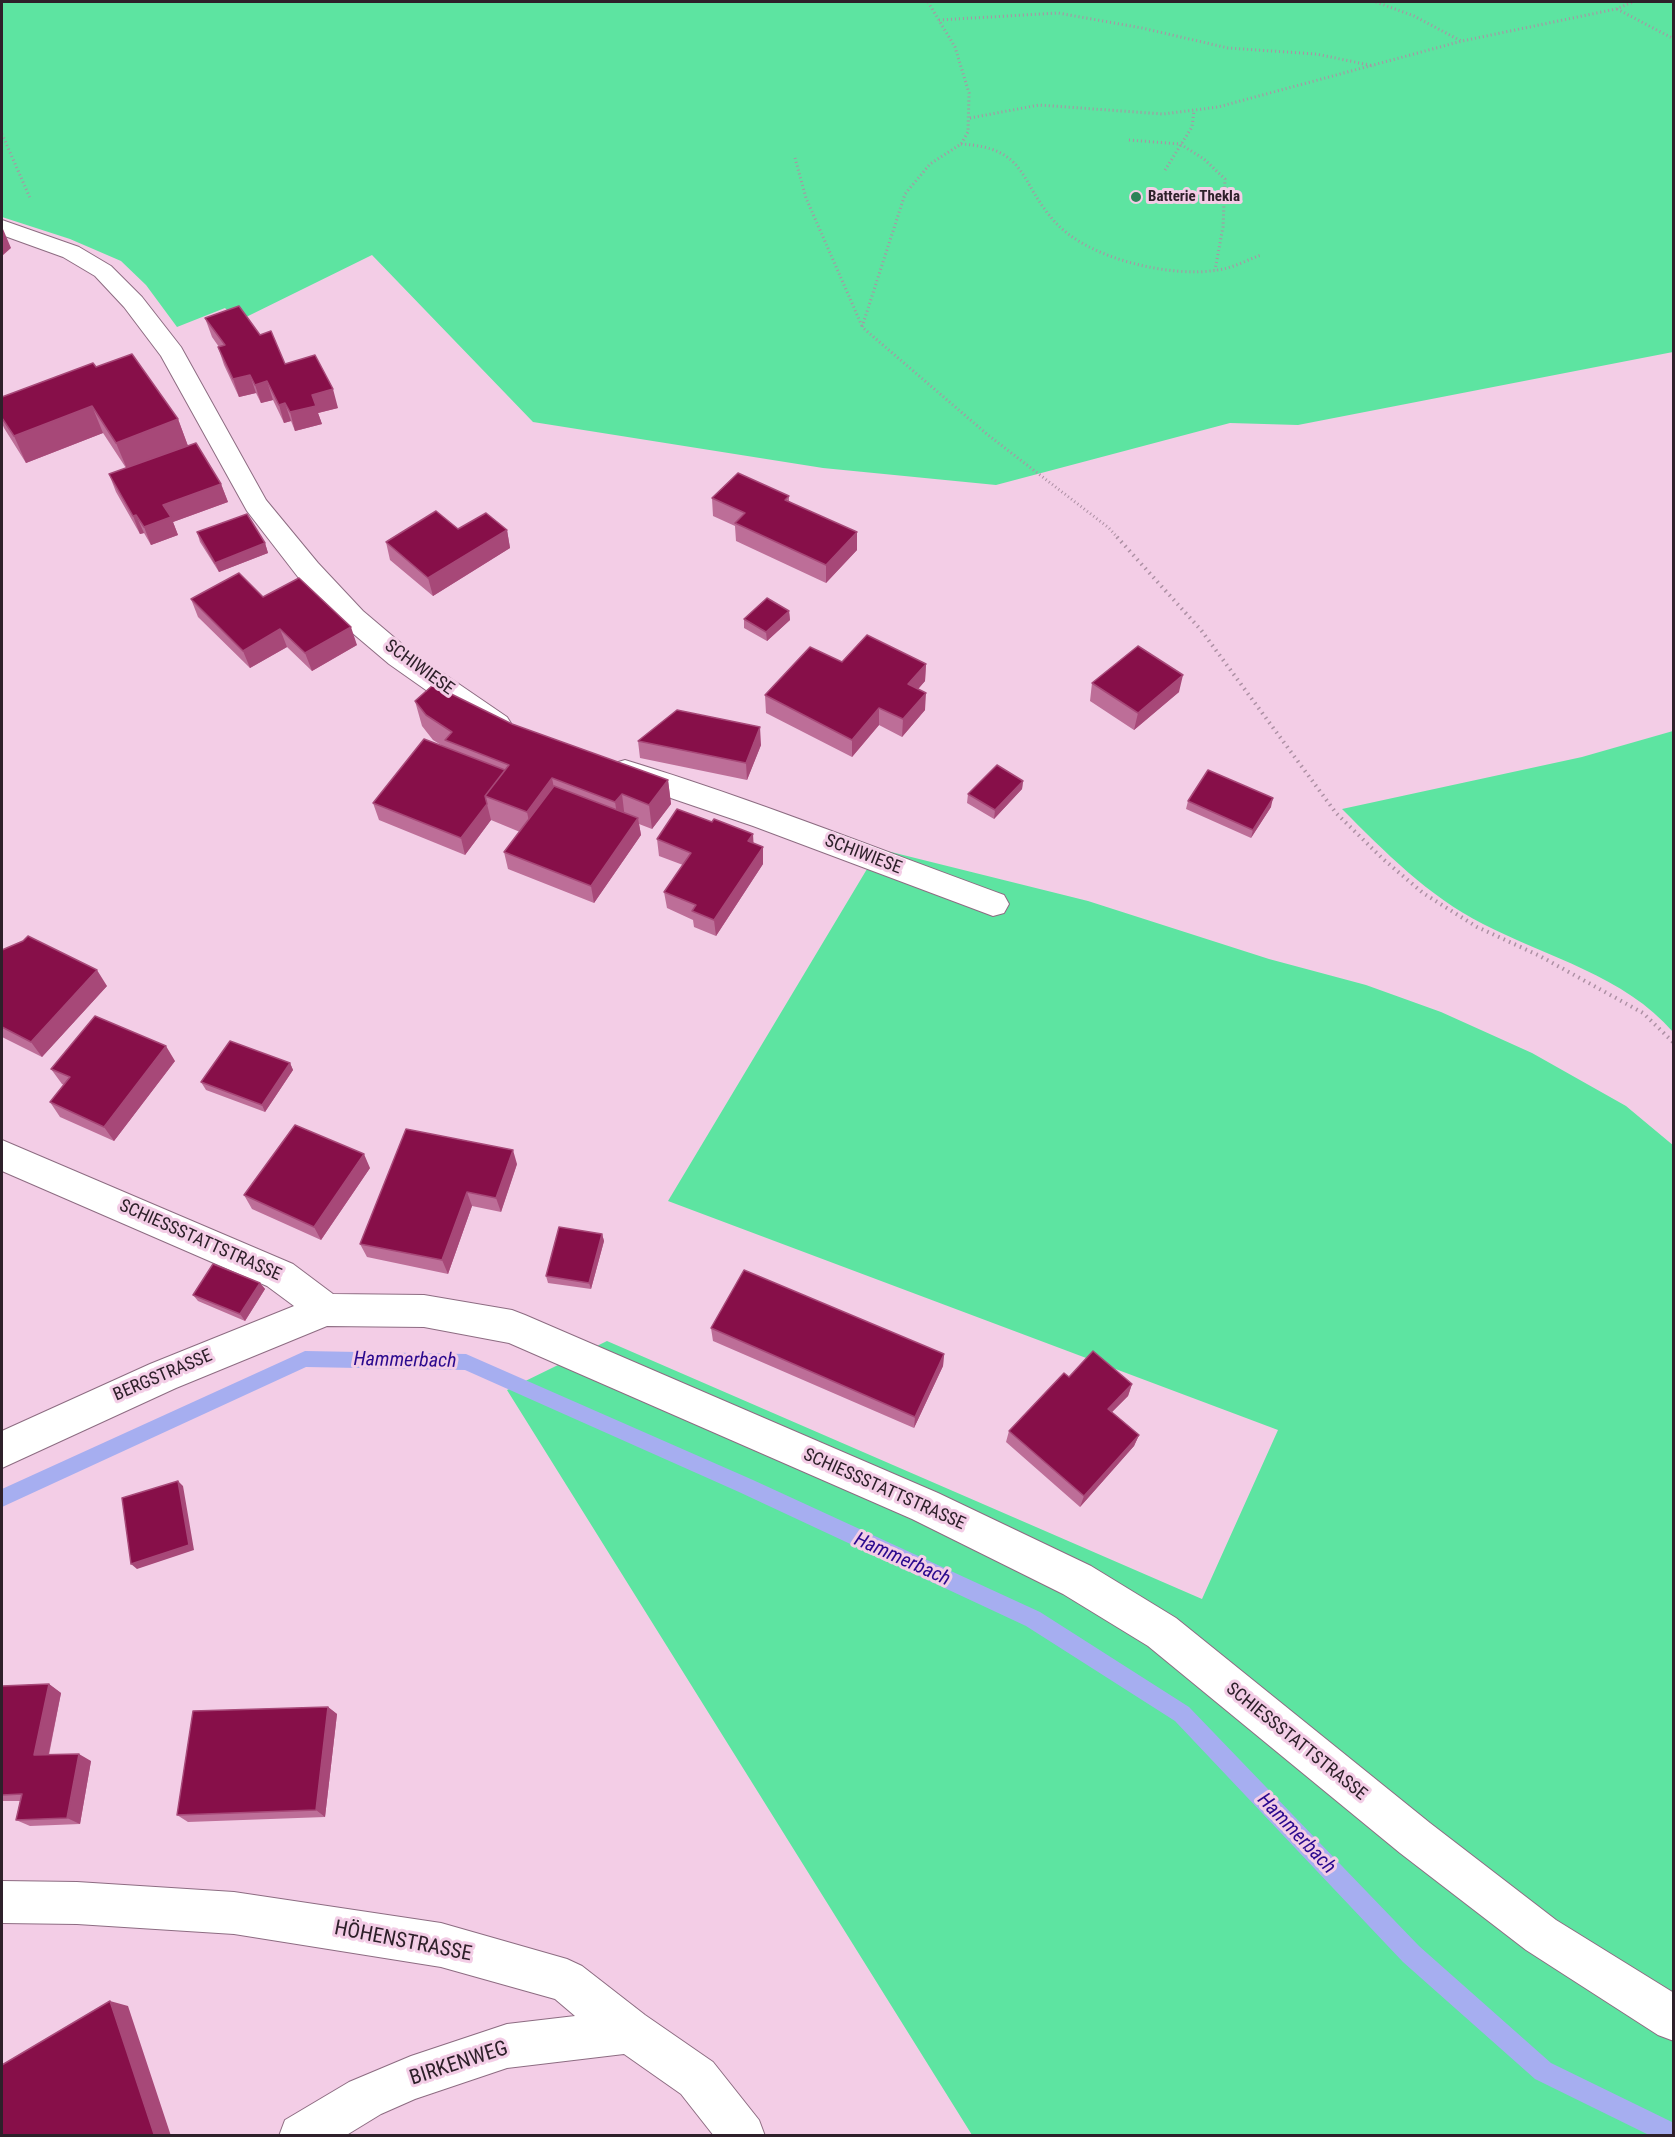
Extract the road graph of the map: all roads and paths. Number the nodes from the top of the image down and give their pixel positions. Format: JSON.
{"nodes":[{"id":1,"x":928,"y":2,"type":"edge"},
{"id":2,"x":1376,"y":2,"type":"edge"},
{"id":3,"x":1633,"y":2,"type":"edge"},
{"id":4,"x":1616,"y":9,"type":"junction"},
{"id":5,"x":939,"y":20,"type":"junction"},
{"id":6,"x":1674,"y":39,"type":"edge"},
{"id":7,"x":1462,"y":41,"type":"junction"},
{"id":8,"x":1376,"y":66,"type":"junction"},
{"id":9,"x":1194,"y":110,"type":"junction"},
{"id":10,"x":970,"y":118,"type":"junction"},
{"id":11,"x":2,"y":134,"type":"edge"},
{"id":12,"x":1129,"y":140,"type":"dead end"},
{"id":13,"x":961,"y":144,"type":"junction"},
{"id":14,"x":1180,"y":144,"type":"junction"},
{"id":15,"x":795,"y":158,"type":"dead end"},
{"id":16,"x":1166,"y":170,"type":"dead end"},
{"id":17,"x":2,"y":227,"type":"edge"},
{"id":18,"x":52,"y":244,"type":"junction"},
{"id":19,"x":1262,"y":255,"type":"dead end"},
{"id":20,"x":1215,"y":271,"type":"junction"},
{"id":21,"x":862,"y":327,"type":"junction"},
{"id":22,"x":524,"y":736,"type":"edge"},
{"id":23,"x":601,"y":764,"type":"edge"},
{"id":24,"x":993,"y":904,"type":"dead end"},
{"id":25,"x":1674,"y":1043,"type":"edge"},
{"id":26,"x":2,"y":1155,"type":"edge"},
{"id":27,"x":327,"y":1310,"type":"junction"},
{"id":28,"x":2,"y":1450,"type":"edge"},
{"id":29,"x":2,"y":1902,"type":"edge"},
{"id":30,"x":1674,"y":2019,"type":"edge"},
{"id":31,"x":629,"y":2031,"type":"junction"},
{"id":32,"x":300,"y":2136,"type":"edge"},
{"id":33,"x":743,"y":2136,"type":"edge"}],
"edges":[{"from":1,"to":5,"type":"path"},
{"from":2,"to":7,"type":"path"},
{"from":3,"to":4,"type":"path"},
{"from":4,"to":6,"type":"path"},
{"from":4,"to":7,"type":"path"},
{"from":5,"to":8,"type":"path"},
{"from":5,"to":10,"type":"path"},
{"from":7,"to":8,"type":"path"},
{"from":8,"to":9,"type":"path"},
{"from":9,"to":10,"type":"path"},
{"from":9,"to":14,"type":"path"},
{"from":10,"to":13,"type":"path"},
{"from":11,"to":18,"type":"path"},
{"from":12,"to":14,"type":"path"},
{"from":13,"to":20,"type":"path"},
{"from":13,"to":21,"type":"path"},
{"from":14,"to":16,"type":"path"},
{"from":14,"to":20,"type":"path"},
{"from":15,"to":21,"type":"path"},
{"from":17,"to":18,"type":"street","name":"SCHIWIESE"},
{"from":18,"to":22,"type":"street","name":"SCHIWIESE"},
{"from":19,"to":20,"type":"path"},
{"from":21,"to":25,"type":"path"},
{"from":23,"to":24,"type":"street","name":"SCHIWIESE"},
{"from":26,"to":27,"type":"street","name":"SCHIESSSTATTSTRASSE"},
{"from":27,"to":28,"type":"street","name":"BERGSTRASSE"},
{"from":27,"to":30,"type":"street","name":"SCHIESSSTATTSTRASSE"},
{"from":29,"to":31,"type":"street","name":"HÖHENSTRASSE"},
{"from":31,"to":32,"type":"street","name":"BIRKENWEG"},
{"from":31,"to":33,"type":"street","name":"HÖHENSTRASSE"}]}
